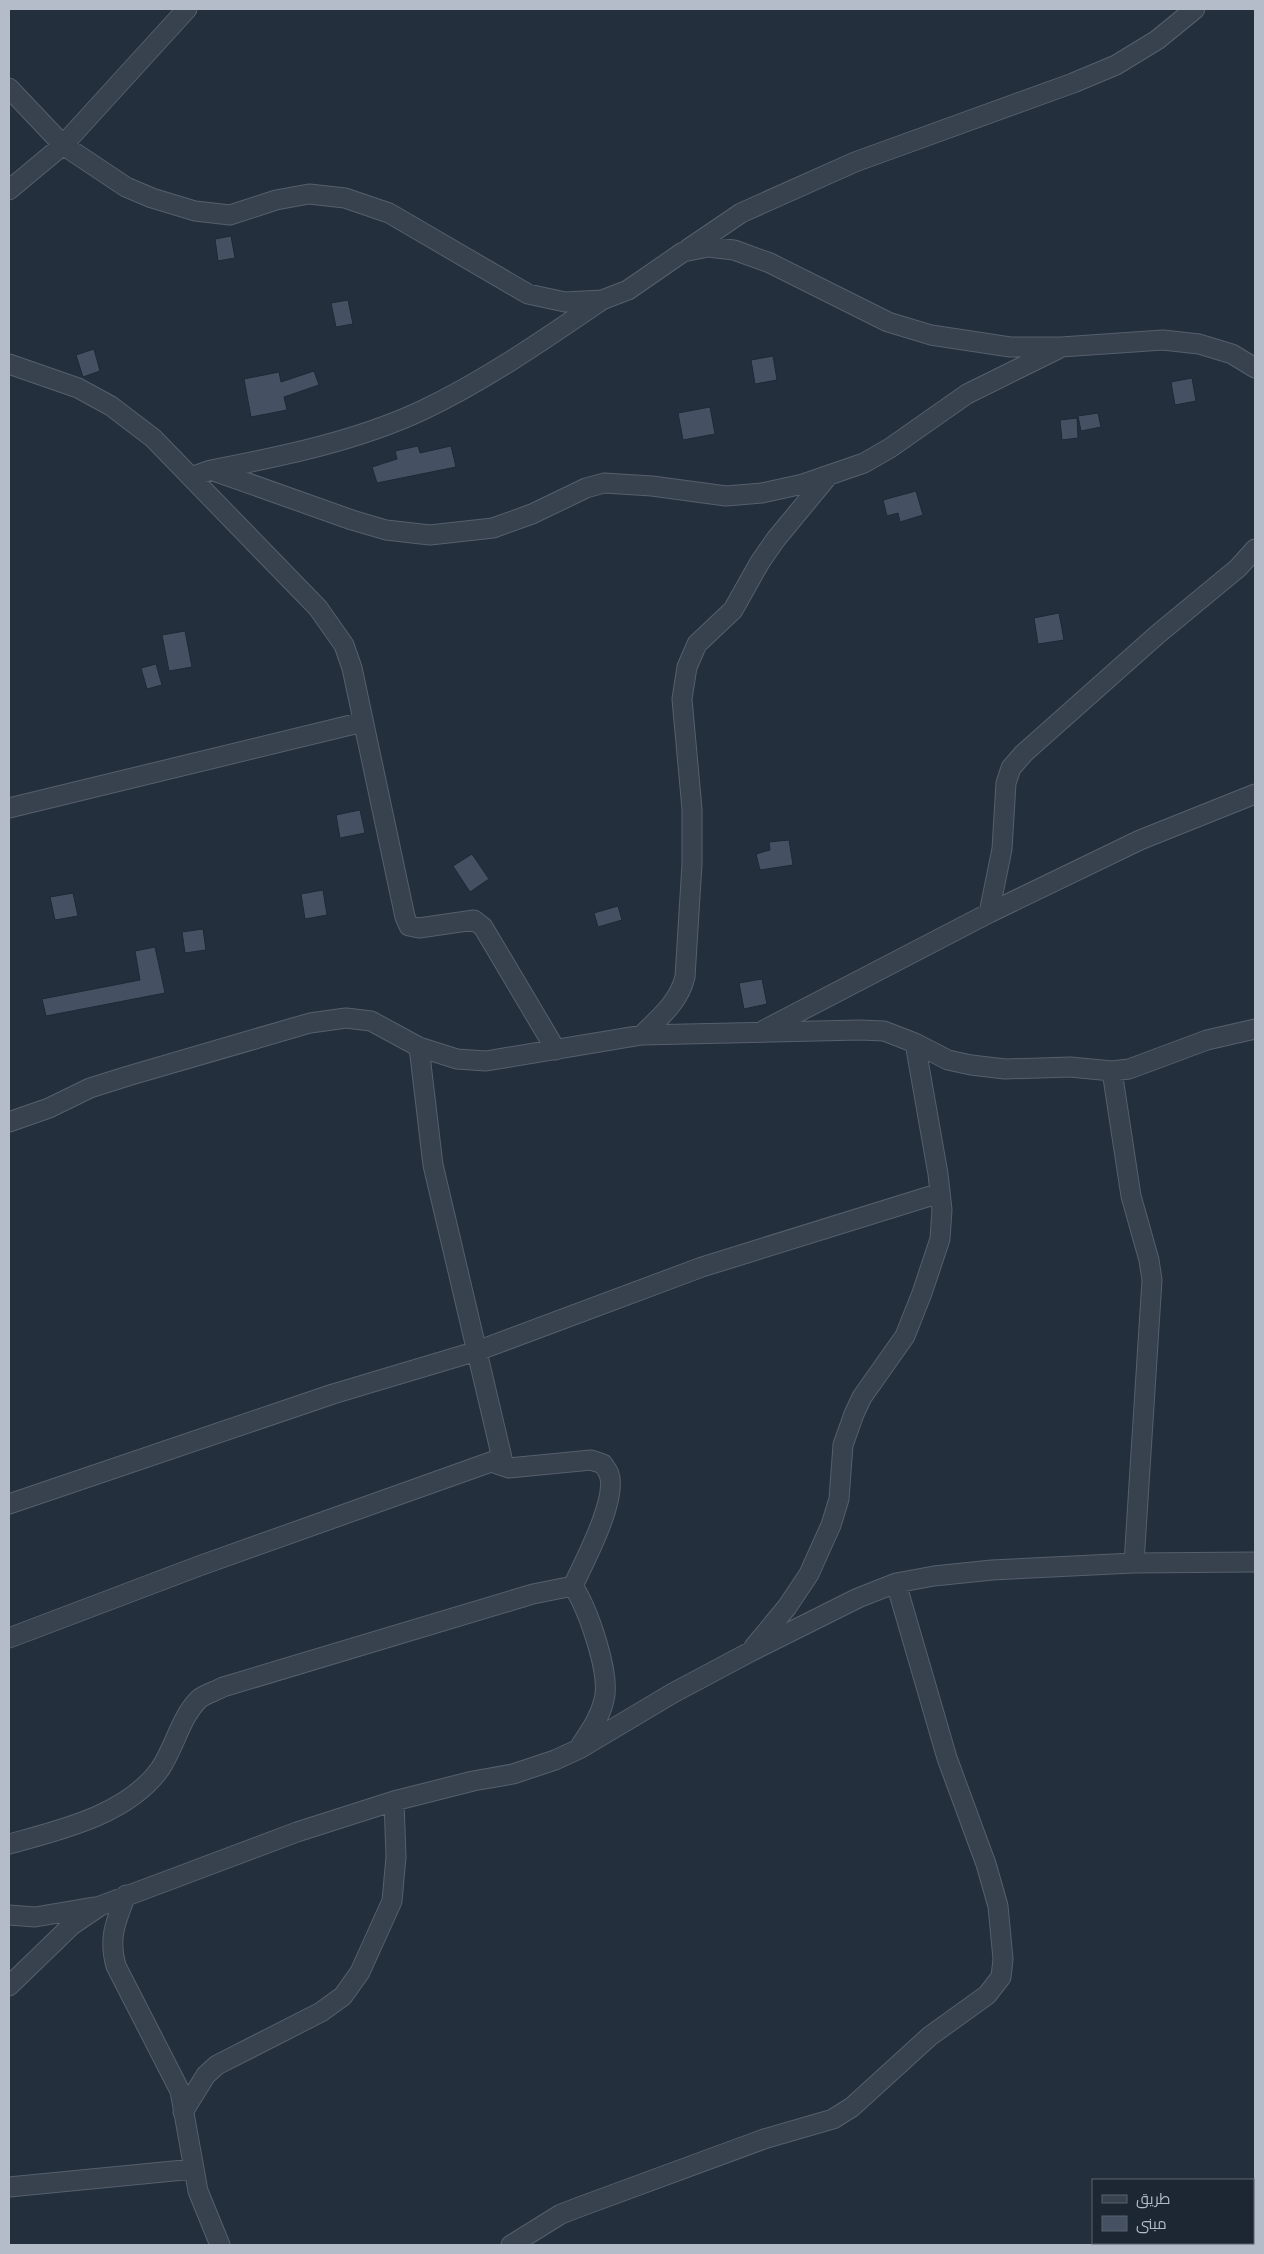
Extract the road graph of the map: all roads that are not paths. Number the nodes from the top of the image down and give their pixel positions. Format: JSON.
{"nodes":[{"id":1,"x":187,"y":9,"type":"edge"},
{"id":2,"x":1195,"y":9,"type":"edge"},
{"id":3,"x":9,"y":88,"type":"edge"},
{"id":4,"x":63,"y":145,"type":"junction"},
{"id":5,"x":9,"y":190,"type":"edge"},
{"id":6,"x":683,"y":252,"type":"junction"},
{"id":7,"x":602,"y":300,"type":"junction"},
{"id":8,"x":1061,"y":347,"type":"junction"},
{"id":9,"x":9,"y":364,"type":"edge"},
{"id":10,"x":1255,"y":368,"type":"edge"},
{"id":11,"x":211,"y":470,"type":"junction"},
{"id":12,"x":829,"y":475,"type":"junction"},
{"id":13,"x":191,"y":477,"type":"junction"},
{"id":14,"x":1255,"y":549,"type":"edge"},
{"id":15,"x":364,"y":722,"type":"junction"},
{"id":16,"x":1255,"y":794,"type":"edge"},
{"id":17,"x":9,"y":808,"type":"edge"},
{"id":18,"x":989,"y":912,"type":"junction"},
{"id":19,"x":1255,"y":1030,"type":"edge"},
{"id":20,"x":761,"y":1032,"type":"junction"},
{"id":21,"x":642,"y":1035,"type":"junction"},
{"id":22,"x":915,"y":1043,"type":"junction"},
{"id":23,"x":419,"y":1047,"type":"junction"},
{"id":24,"x":556,"y":1050,"type":"junction"},
{"id":25,"x":1112,"y":1071,"type":"junction"},
{"id":26,"x":13,"y":1117,"type":"edge"},
{"id":27,"x":940,"y":1193,"type":"junction"},
{"id":28,"x":477,"y":1351,"type":"junction"},
{"id":29,"x":502,"y":1458,"type":"junction"},
{"id":30,"x":9,"y":1504,"type":"edge"},
{"id":31,"x":1255,"y":1562,"type":"edge"},
{"id":32,"x":1134,"y":1563,"type":"junction"},
{"id":33,"x":896,"y":1583,"type":"junction"},
{"id":34,"x":573,"y":1586,"type":"junction"},
{"id":35,"x":9,"y":1638,"type":"edge"},
{"id":36,"x":750,"y":1652,"type":"junction"},
{"id":37,"x":579,"y":1749,"type":"junction"},
{"id":38,"x":394,"y":1801,"type":"junction"},
{"id":39,"x":9,"y":1844,"type":"edge"},
{"id":40,"x":126,"y":1895,"type":"junction"},
{"id":41,"x":100,"y":1906,"type":"junction"},
{"id":42,"x":9,"y":1915,"type":"edge"},
{"id":43,"x":9,"y":1986,"type":"edge"},
{"id":44,"x":183,"y":2112,"type":"junction"},
{"id":45,"x":194,"y":2169,"type":"junction"},
{"id":46,"x":9,"y":2187,"type":"edge"},
{"id":47,"x":220,"y":2245,"type":"edge"},
{"id":48,"x":511,"y":2245,"type":"edge"}],
"edges":[{"from":1,"to":4,"type":"street"},
{"from":2,"to":6,"type":"street"},
{"from":3,"to":4,"type":"street"},
{"from":4,"to":5,"type":"street"},
{"from":4,"to":7,"type":"street"},
{"from":6,"to":7,"type":"street"},
{"from":6,"to":8,"type":"street"},
{"from":7,"to":11,"type":"street"},
{"from":8,"to":10,"type":"street"},
{"from":8,"to":12,"type":"street"},
{"from":9,"to":13,"type":"street"},
{"from":11,"to":12,"type":"street"},
{"from":11,"to":13,"type":"street"},
{"from":12,"to":21,"type":"street"},
{"from":13,"to":15,"type":"street"},
{"from":14,"to":18,"type":"street"},
{"from":15,"to":17,"type":"street"},
{"from":15,"to":24,"type":"street"},
{"from":16,"to":18,"type":"street"},
{"from":18,"to":20,"type":"street"},
{"from":19,"to":25,"type":"street"},
{"from":20,"to":21,"type":"street"},
{"from":20,"to":22,"type":"street"},
{"from":21,"to":24,"type":"street"},
{"from":22,"to":25,"type":"street"},
{"from":22,"to":27,"type":"street"},
{"from":23,"to":24,"type":"street"},
{"from":23,"to":26,"type":"street"},
{"from":23,"to":28,"type":"street"},
{"from":25,"to":32,"type":"street"},
{"from":27,"to":28,"type":"street"},
{"from":27,"to":36,"type":"street"},
{"from":28,"to":29,"type":"street"},
{"from":28,"to":30,"type":"street"},
{"from":29,"to":34,"type":"street"},
{"from":29,"to":35,"type":"street"},
{"from":31,"to":32,"type":"street"},
{"from":32,"to":33,"type":"street"},
{"from":33,"to":36,"type":"street"},
{"from":33,"to":48,"type":"street"},
{"from":34,"to":37,"type":"street"},
{"from":34,"to":39,"type":"street"},
{"from":36,"to":37,"type":"street"},
{"from":37,"to":38,"type":"street"},
{"from":38,"to":40,"type":"street"},
{"from":38,"to":44,"type":"street"},
{"from":40,"to":41,"type":"street"},
{"from":40,"to":44,"type":"street"},
{"from":41,"to":42,"type":"street"},
{"from":41,"to":43,"type":"street"},
{"from":44,"to":45,"type":"street"},
{"from":45,"to":46,"type":"street"},
{"from":45,"to":47,"type":"street"}]}
